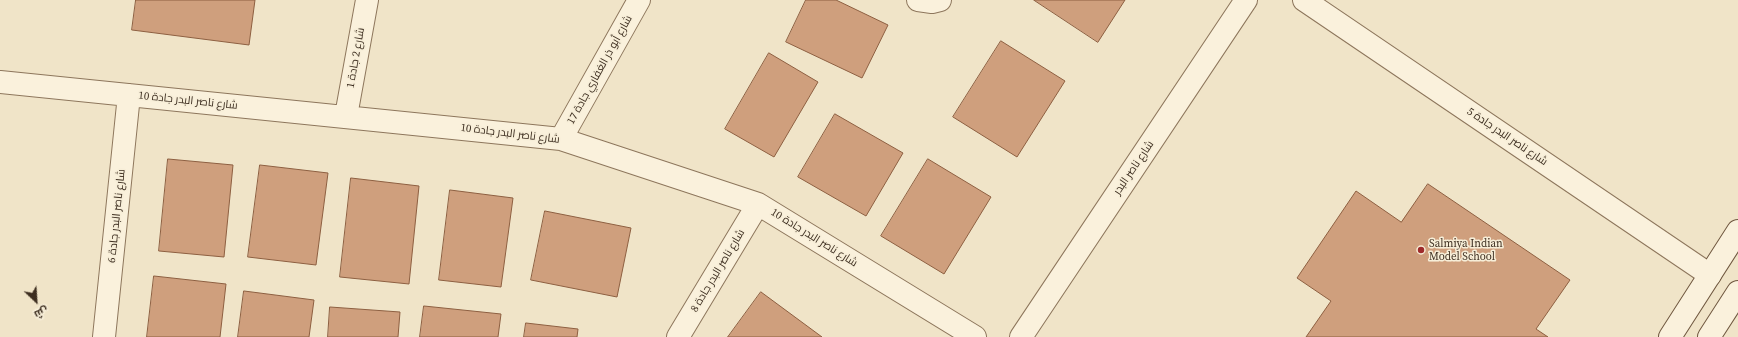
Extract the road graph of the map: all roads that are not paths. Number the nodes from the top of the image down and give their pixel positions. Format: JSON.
{"nodes":[{"id":1,"x":367,"y":0,"type":"edge"},
{"id":2,"x":639,"y":0,"type":"edge"},
{"id":3,"x":918,"y":0,"type":"edge"},
{"id":4,"x":940,"y":0,"type":"edge"},
{"id":5,"x":1246,"y":0,"type":"edge"},
{"id":6,"x":1304,"y":0,"type":"edge"},
{"id":7,"x":0,"y":82,"type":"edge"},
{"id":8,"x":129,"y":95,"type":"junction"},
{"id":9,"x":346,"y":116,"type":"junction"},
{"id":10,"x":561,"y":139,"type":"junction"},
{"id":11,"x":758,"y":204,"type":"junction"},
{"id":12,"x":1738,"y":231,"type":"edge"},
{"id":13,"x":1710,"y":275,"type":"junction"},
{"id":14,"x":1738,"y":292,"type":"edge"},
{"id":15,"x":104,"y":337,"type":"edge"},
{"id":16,"x":678,"y":337,"type":"edge"},
{"id":17,"x":975,"y":337,"type":"edge"},
{"id":18,"x":1021,"y":337,"type":"edge"},
{"id":19,"x":1670,"y":337,"type":"edge"},
{"id":20,"x":1709,"y":337,"type":"edge"}],
"edges":[{"from":1,"to":9,"type":"street","name":"شارع 2 جادة 1"},
{"from":2,"to":10,"type":"street","name":"شارع أبو ذر الغفاري جادة 17"},
{"from":3,"to":4,"type":"street"},
{"from":5,"to":18,"type":"street","name":"شارع ناصر البدر"},
{"from":6,"to":13,"type":"street","name":"شارع ناصر البدر جادة 5"},
{"from":7,"to":8,"type":"street","name":"شارع ناصر البدر جادة 10"},
{"from":8,"to":9,"type":"street","name":"شارع ناصر البدر جادة 10"},
{"from":8,"to":15,"type":"street","name":"شارع ناصر البدر جادة 6"},
{"from":9,"to":10,"type":"street","name":"شارع ناصر البدر جادة 10"},
{"from":10,"to":11,"type":"street","name":"شارع ناصر البدر جادة 10"},
{"from":11,"to":16,"type":"street","name":"شارع ناصر البدر جادة 8"},
{"from":11,"to":17,"type":"street","name":"شارع ناصر البدر جادة 10"},
{"from":12,"to":13,"type":"street"},
{"from":13,"to":19,"type":"street"},
{"from":14,"to":20,"type":"street"}]}
